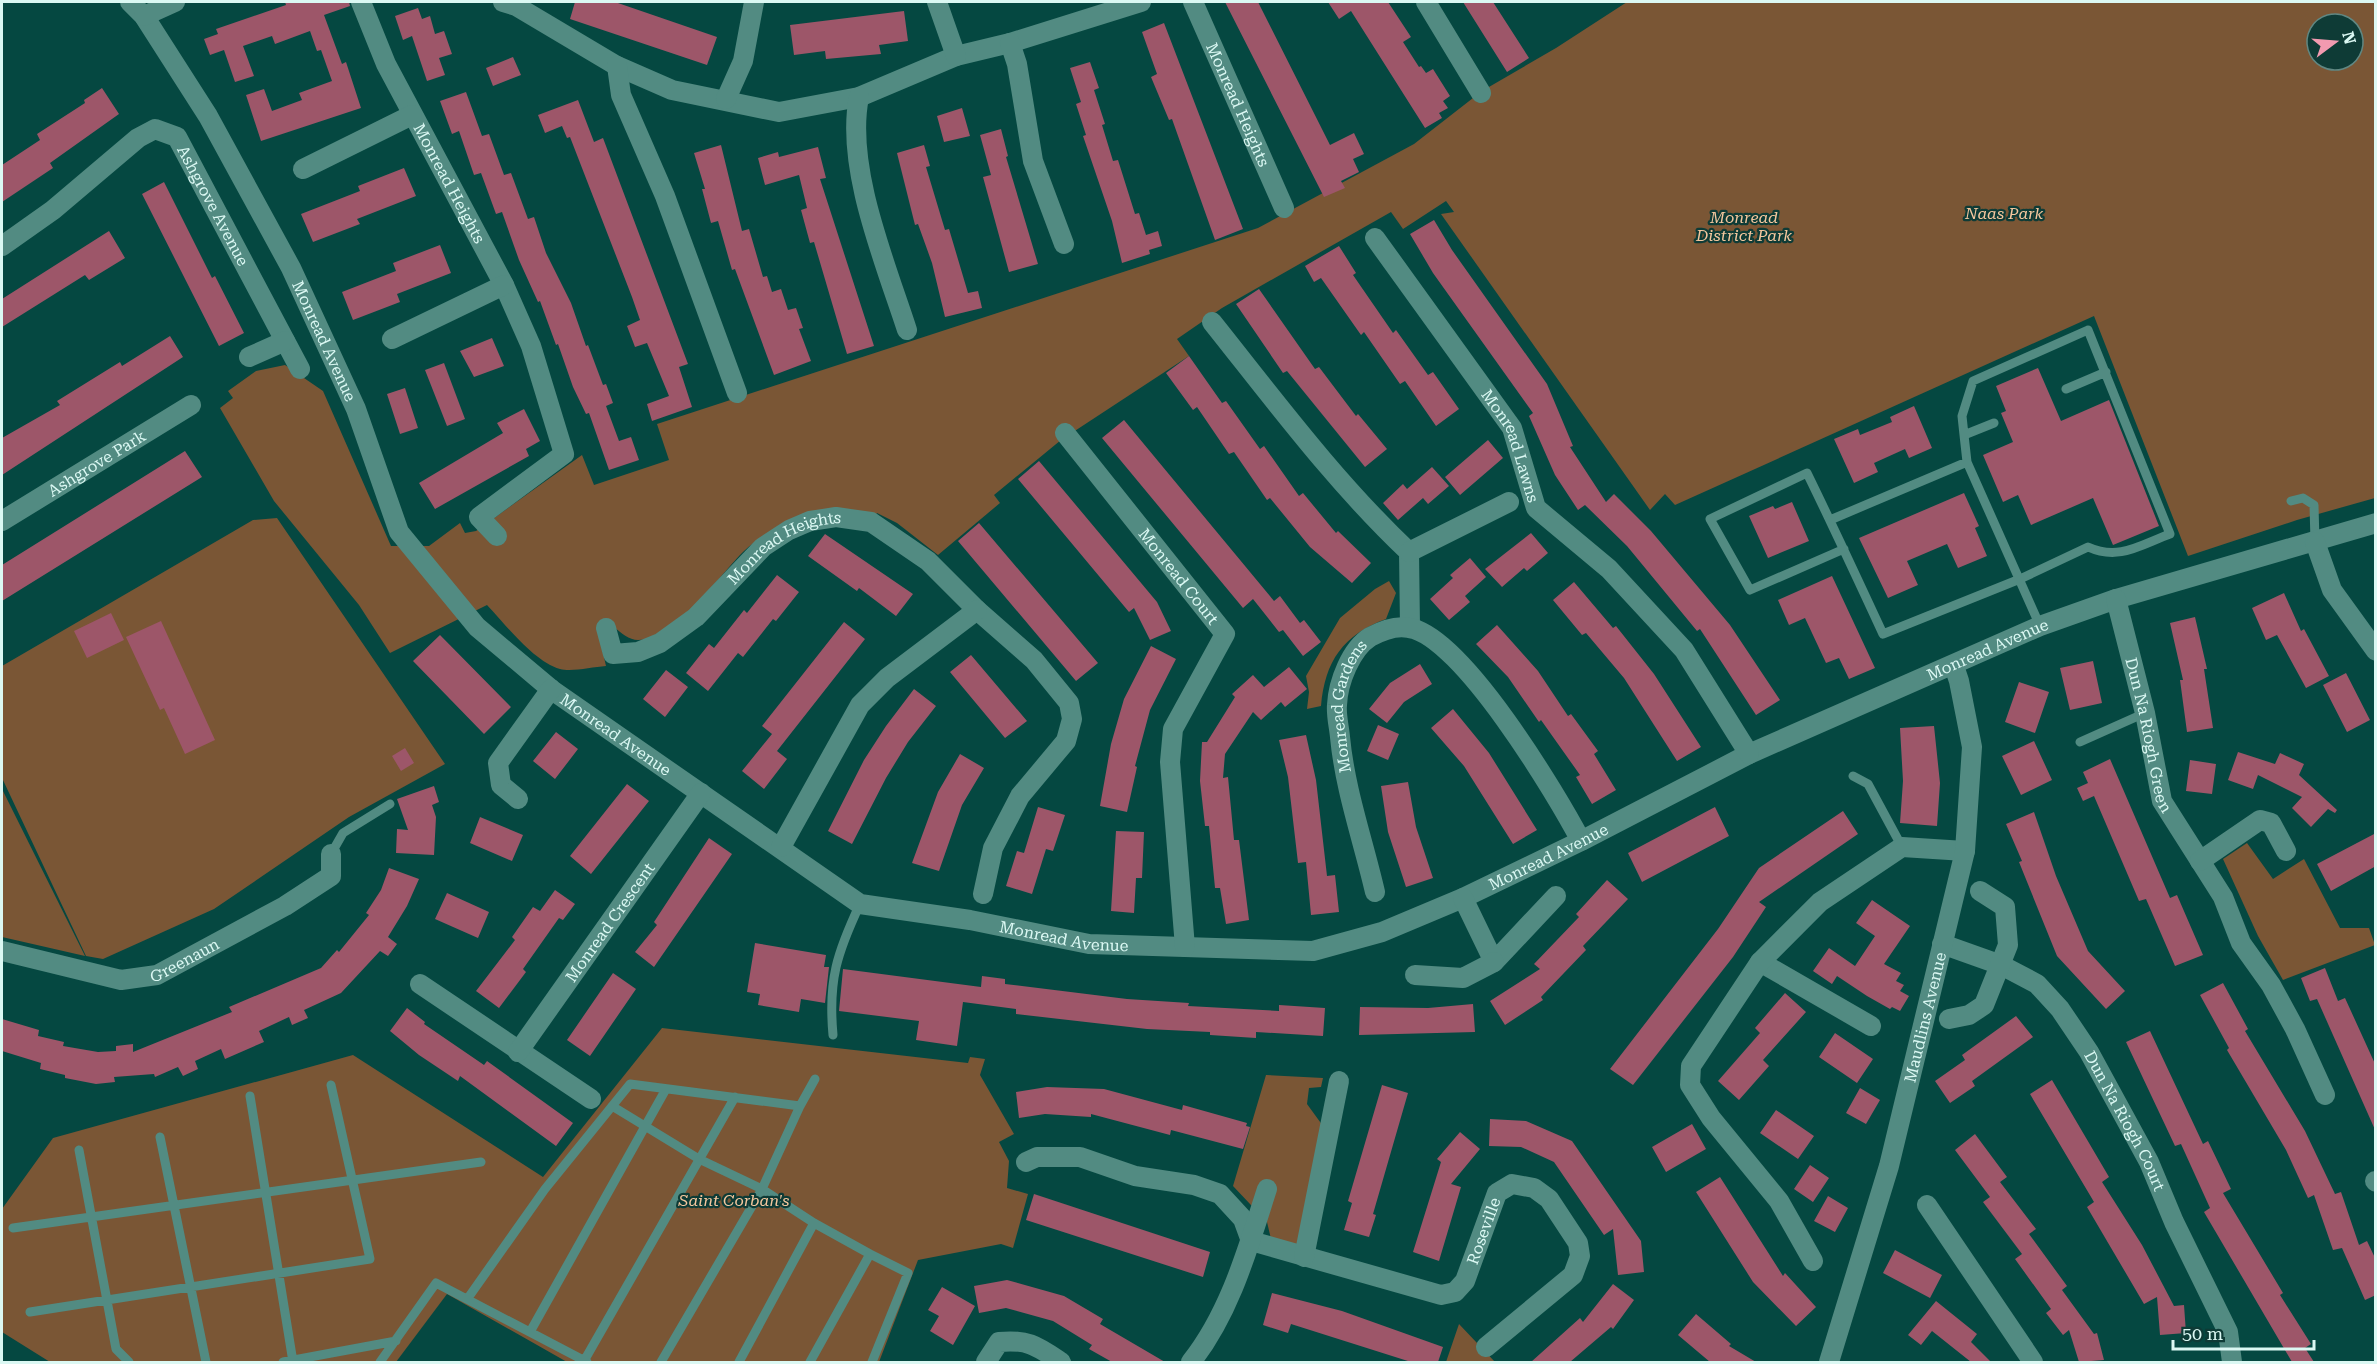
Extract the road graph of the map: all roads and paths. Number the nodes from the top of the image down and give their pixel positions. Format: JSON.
{"nodes":[{"id":1,"x":130,"y":2,"type":"edge"},
{"id":2,"x":175,"y":2,"type":"edge"},
{"id":3,"x":361,"y":2,"type":"edge"},
{"id":4,"x":754,"y":2,"type":"edge"},
{"id":5,"x":937,"y":2,"type":"edge"},
{"id":6,"x":1139,"y":2,"type":"edge"},
{"id":7,"x":1193,"y":2,"type":"edge"},
{"id":8,"x":1426,"y":2,"type":"edge"},
{"id":9,"x":513,"y":3,"type":"edge"},
{"id":10,"x":144,"y":16,"type":"junction"},
{"id":11,"x":1010,"y":43,"type":"junction"},
{"id":12,"x":956,"y":56,"type":"junction"},
{"id":13,"x":617,"y":66,"type":"junction"},
{"id":14,"x":1481,"y":93,"type":"dead end"},
{"id":15,"x":859,"y":97,"type":"junction"},
{"id":16,"x":726,"y":99,"type":"junction"},
{"id":17,"x":412,"y":115,"type":"junction"},
{"id":18,"x":303,"y":169,"type":"dead end"},
{"id":19,"x":1284,"y":208,"type":"dead end"},
{"id":20,"x":1376,"y":238,"type":"dead end"},
{"id":21,"x":1064,"y":244,"type":"dead end"},
{"id":22,"x":2,"y":246,"type":"edge"},
{"id":23,"x":504,"y":285,"type":"junction"},
{"id":24,"x":1212,"y":322,"type":"dead end"},
{"id":25,"x":907,"y":330,"type":"dead end"},
{"id":26,"x":392,"y":339,"type":"dead end"},
{"id":27,"x":285,"y":341,"type":"junction"},
{"id":28,"x":249,"y":357,"type":"dead end"},
{"id":29,"x":300,"y":369,"type":"dead end"},
{"id":30,"x":2106,"y":372,"type":"junction"},
{"id":31,"x":2066,"y":388,"type":"dead end"},
{"id":32,"x":737,"y":393,"type":"dead end"},
{"id":33,"x":191,"y":405,"type":"dead end"},
{"id":34,"x":1994,"y":423,"type":"dead end"},
{"id":35,"x":1065,"y":433,"type":"dead end"},
{"id":36,"x":1964,"y":435,"type":"junction"},
{"id":37,"x":1967,"y":462,"type":"junction"},
{"id":38,"x":2291,"y":501,"type":"dead end"},
{"id":39,"x":1509,"y":502,"type":"dead end"},
{"id":40,"x":1830,"y":520,"type":"junction"},
{"id":41,"x":2,"y":521,"type":"edge"},
{"id":42,"x":2376,"y":523,"type":"edge"},
{"id":43,"x":497,"y":536,"type":"dead end"},
{"id":44,"x":2315,"y":542,"type":"junction"},
{"id":45,"x":1844,"y":549,"type":"junction"},
{"id":46,"x":1409,"y":552,"type":"junction"},
{"id":47,"x":2020,"y":579,"type":"junction"},
{"id":48,"x":2116,"y":599,"type":"junction"},
{"id":49,"x":977,"y":610,"type":"junction"},
{"id":50,"x":2040,"y":626,"type":"junction"},
{"id":51,"x":1410,"y":627,"type":"junction"},
{"id":52,"x":606,"y":628,"type":"dead end"},
{"id":53,"x":2376,"y":651,"type":"edge"},
{"id":54,"x":1954,"y":666,"type":"junction"},
{"id":55,"x":551,"y":689,"type":"junction"},
{"id":56,"x":2145,"y":713,"type":"junction"},
{"id":57,"x":2080,"y":742,"type":"dead end"},
{"id":58,"x":1749,"y":754,"type":"junction"},
{"id":59,"x":1853,"y":776,"type":"dead end"},
{"id":60,"x":701,"y":793,"type":"junction"},
{"id":61,"x":518,"y":799,"type":"dead end"},
{"id":62,"x":390,"y":804,"type":"dead end"},
{"id":63,"x":1581,"y":841,"type":"junction"},
{"id":64,"x":781,"y":847,"type":"junction"},
{"id":65,"x":1902,"y":847,"type":"junction"},
{"id":66,"x":1965,"y":851,"type":"junction"},
{"id":67,"x":2286,"y":851,"type":"dead end"},
{"id":68,"x":331,"y":854,"type":"joint"},
{"id":69,"x":2200,"y":861,"type":"junction"},
{"id":70,"x":1980,"y":891,"type":"dead end"},
{"id":71,"x":1376,"y":892,"type":"dead end"},
{"id":72,"x":983,"y":894,"type":"dead end"},
{"id":73,"x":1556,"y":896,"type":"dead end"},
{"id":74,"x":1463,"y":898,"type":"junction"},
{"id":75,"x":860,"y":904,"type":"junction"},
{"id":76,"x":1942,"y":944,"type":"junction"},
{"id":77,"x":1185,"y":947,"type":"junction"},
{"id":78,"x":2,"y":951,"type":"edge"},
{"id":79,"x":1494,"y":962,"type":"junction"},
{"id":80,"x":1760,"y":963,"type":"junction"},
{"id":81,"x":2001,"y":965,"type":"junction"},
{"id":82,"x":1415,"y":975,"type":"dead end"},
{"id":83,"x":420,"y":984,"type":"dead end"},
{"id":84,"x":1949,"y":1019,"type":"dead end"},
{"id":85,"x":1871,"y":1026,"type":"dead end"},
{"id":86,"x":834,"y":1035,"type":"dead end"},
{"id":87,"x":518,"y":1052,"type":"junction"},
{"id":88,"x":815,"y":1079,"type":"dead end"},
{"id":89,"x":1339,"y":1081,"type":"dead end"},
{"id":90,"x":331,"y":1085,"type":"dead end"},
{"id":91,"x":666,"y":1089,"type":"junction"},
{"id":92,"x":2325,"y":1095,"type":"dead end"},
{"id":93,"x":250,"y":1096,"type":"dead end"},
{"id":94,"x":735,"y":1097,"type":"junction"},
{"id":95,"x":591,"y":1099,"type":"dead end"},
{"id":96,"x":800,"y":1106,"type":"junction"},
{"id":97,"x":612,"y":1107,"type":"junction"},
{"id":98,"x":645,"y":1126,"type":"junction"},
{"id":99,"x":160,"y":1137,"type":"dead end"},
{"id":100,"x":79,"y":1150,"type":"dead end"},
{"id":101,"x":699,"y":1159,"type":"junction"},
{"id":102,"x":481,"y":1162,"type":"dead end"},
{"id":103,"x":1026,"y":1162,"type":"dead end"},
{"id":104,"x":351,"y":1180,"type":"junction"},
{"id":105,"x":1267,"y":1189,"type":"dead end"},
{"id":106,"x":762,"y":1190,"type":"junction"},
{"id":107,"x":267,"y":1193,"type":"junction"},
{"id":108,"x":1927,"y":1205,"type":"dead end"},
{"id":109,"x":172,"y":1208,"type":"junction"},
{"id":110,"x":92,"y":1215,"type":"junction"},
{"id":111,"x":814,"y":1223,"type":"junction"},
{"id":112,"x":13,"y":1228,"type":"dead end"},
{"id":113,"x":1251,"y":1241,"type":"junction"},
{"id":114,"x":870,"y":1254,"type":"junction"},
{"id":115,"x":1304,"y":1257,"type":"junction"},
{"id":116,"x":1813,"y":1262,"type":"dead end"},
{"id":117,"x":279,"y":1273,"type":"junction"},
{"id":118,"x":190,"y":1287,"type":"junction"},
{"id":119,"x":468,"y":1298,"type":"junction"},
{"id":120,"x":107,"y":1300,"type":"junction"},
{"id":121,"x":30,"y":1312,"type":"dead end"},
{"id":122,"x":530,"y":1332,"type":"junction"},
{"id":123,"x":396,"y":1341,"type":"junction"},
{"id":124,"x":1486,"y":1347,"type":"dead end"},
{"id":125,"x":129,"y":1362,"type":"edge"},
{"id":126,"x":206,"y":1362,"type":"edge"},
{"id":127,"x":289,"y":1362,"type":"edge"},
{"id":128,"x":381,"y":1362,"type":"edge"},
{"id":129,"x":585,"y":1362,"type":"edge"},
{"id":130,"x":661,"y":1362,"type":"edge"},
{"id":131,"x":739,"y":1362,"type":"edge"},
{"id":132,"x":810,"y":1362,"type":"edge"},
{"id":133,"x":872,"y":1362,"type":"edge"},
{"id":134,"x":986,"y":1362,"type":"edge"},
{"id":135,"x":1061,"y":1362,"type":"edge"},
{"id":136,"x":1191,"y":1362,"type":"edge"},
{"id":137,"x":1829,"y":1362,"type":"edge"},
{"id":138,"x":2033,"y":1362,"type":"edge"},
{"id":139,"x":2232,"y":1362,"type":"edge"}],
"edges":[{"from":1,"to":10,"type":"street","name":"Monread Avenue"},
{"from":2,"to":10,"type":"street"},
{"from":3,"to":17,"type":"street","name":"Monread Heights"},
{"from":4,"to":16,"type":"street"},
{"from":5,"to":12,"type":"street"},
{"from":6,"to":11,"type":"street"},
{"from":7,"to":19,"type":"street","name":"Monread Heights"},
{"from":8,"to":14,"type":"street"},
{"from":9,"to":13,"type":"street"},
{"from":10,"to":55,"type":"street","name":"Monread Avenue"},
{"from":11,"to":12,"type":"street"},
{"from":11,"to":21,"type":"street"},
{"from":12,"to":15,"type":"street"},
{"from":13,"to":16,"type":"street"},
{"from":13,"to":32,"type":"street"},
{"from":15,"to":16,"type":"street"},
{"from":15,"to":25,"type":"street"},
{"from":17,"to":18,"type":"street","name":"Monread Heights"},
{"from":17,"to":23,"type":"street","name":"Monread Heights"},
{"from":20,"to":58,"type":"street","name":"Monread Lawns"},
{"from":22,"to":27,"type":"street","name":"Ashgrove Avenue"},
{"from":23,"to":26,"type":"street"},
{"from":23,"to":43,"type":"street","name":"Monread Heights"},
{"from":24,"to":46,"type":"street"},
{"from":27,"to":28,"type":"street"},
{"from":27,"to":29,"type":"street","name":"Ashgrove Avenue"},
{"from":30,"to":31,"type":"lane"},
{"from":30,"to":36,"type":"lane"},
{"from":30,"to":47,"type":"lane"},
{"from":33,"to":41,"type":"street","name":"Ashgrove Park"},
{"from":34,"to":36,"type":"lane"},
{"from":35,"to":77,"type":"street","name":"Monread Court"},
{"from":36,"to":37,"type":"lane"},
{"from":37,"to":40,"type":"lane"},
{"from":37,"to":47,"type":"lane"},
{"from":38,"to":44,"type":"lane"},
{"from":39,"to":46,"type":"street"},
{"from":40,"to":45,"type":"lane"},
{"from":40,"to":45,"type":"lane"},
{"from":42,"to":44,"type":"street","name":"Monread Avenue"},
{"from":44,"to":48,"type":"street","name":"Monread Avenue"},
{"from":44,"to":53,"type":"street"},
{"from":45,"to":47,"type":"lane"},
{"from":46,"to":51,"type":"street"},
{"from":47,"to":50,"type":"lane"},
{"from":48,"to":50,"type":"street","name":"Monread Avenue"},
{"from":48,"to":56,"type":"street","name":"Dun Na Riogh Green"},
{"from":49,"to":52,"type":"street","name":"Monread Heights"},
{"from":49,"to":64,"type":"street"},
{"from":49,"to":72,"type":"street","name":"Monread Heights"},
{"from":50,"to":54,"type":"street","name":"Monread Avenue"},
{"from":51,"to":63,"type":"street"},
{"from":51,"to":71,"type":"street","name":"Monread Gardens"},
{"from":54,"to":58,"type":"street","name":"Monread Avenue"},
{"from":54,"to":66,"type":"street","name":"Maudlins Avenue"},
{"from":55,"to":60,"type":"street","name":"Monread Avenue"},
{"from":55,"to":61,"type":"street"},
{"from":56,"to":57,"type":"lane"},
{"from":56,"to":69,"type":"street","name":"Dun Na Riogh Green"},
{"from":58,"to":63,"type":"street","name":"Monread Avenue"},
{"from":59,"to":65,"type":"lane"},
{"from":60,"to":64,"type":"street","name":"Monread Avenue"},
{"from":60,"to":87,"type":"street","name":"Monread Crescent"},
{"from":62,"to":68,"type":"lane"},
{"from":63,"to":74,"type":"street","name":"Monread Avenue"},
{"from":64,"to":75,"type":"street","name":"Monread Avenue"},
{"from":65,"to":66,"type":"street"},
{"from":65,"to":80,"type":"street"},
{"from":66,"to":76,"type":"street","name":"Maudlins Avenue"},
{"from":67,"to":69,"type":"street"},
{"from":68,"to":78,"type":"street","name":"Greenaun"},
{"from":69,"to":92,"type":"street","name":"Dun Na Riogh Green"},
{"from":70,"to":81,"type":"street"},
{"from":73,"to":79,"type":"street"},
{"from":74,"to":77,"type":"street","name":"Monread Avenue"},
{"from":74,"to":79,"type":"street"},
{"from":75,"to":77,"type":"street","name":"Monread Avenue"},
{"from":75,"to":86,"type":"lane"},
{"from":76,"to":81,"type":"street","name":"Dun Na Riogh Court"},
{"from":76,"to":137,"type":"street","name":"Maudlins Avenue"},
{"from":79,"to":82,"type":"street"},
{"from":80,"to":85,"type":"street"},
{"from":80,"to":116,"type":"street"},
{"from":81,"to":84,"type":"street"},
{"from":81,"to":139,"type":"street","name":"Dun Na Riogh Court"},
{"from":83,"to":87,"type":"street"},
{"from":87,"to":95,"type":"street"},
{"from":88,"to":96,"type":"lane"},
{"from":89,"to":115,"type":"street"},
{"from":90,"to":104,"type":"lane"},
{"from":91,"to":94,"type":"lane"},
{"from":91,"to":97,"type":"lane"},
{"from":91,"to":98,"type":"lane"},
{"from":93,"to":107,"type":"lane"},
{"from":94,"to":96,"type":"lane"},
{"from":94,"to":101,"type":"lane"},
{"from":96,"to":106,"type":"lane"},
{"from":97,"to":98,"type":"lane"},
{"from":97,"to":119,"type":"lane"},
{"from":98,"to":101,"type":"lane"},
{"from":98,"to":122,"type":"lane"},
{"from":99,"to":109,"type":"lane"},
{"from":100,"to":110,"type":"lane"},
{"from":101,"to":106,"type":"lane"},
{"from":101,"to":129,"type":"lane"},
{"from":102,"to":104,"type":"lane"},
{"from":103,"to":113,"type":"street"},
{"from":104,"to":107,"type":"lane"},
{"from":104,"to":117,"type":"lane"},
{"from":105,"to":113,"type":"street"},
{"from":106,"to":111,"type":"lane"},
{"from":106,"to":130,"type":"lane"},
{"from":107,"to":109,"type":"lane"},
{"from":107,"to":117,"type":"lane"},
{"from":108,"to":138,"type":"street"},
{"from":109,"to":110,"type":"lane"},
{"from":109,"to":118,"type":"lane"},
{"from":110,"to":112,"type":"lane"},
{"from":110,"to":120,"type":"lane"},
{"from":111,"to":114,"type":"lane"},
{"from":111,"to":131,"type":"lane"},
{"from":113,"to":115,"type":"street","name":"Roseville"},
{"from":113,"to":136,"type":"street"},
{"from":114,"to":132,"type":"lane"},
{"from":114,"to":133,"type":"lane"},
{"from":115,"to":124,"type":"street","name":"Roseville"},
{"from":117,"to":118,"type":"lane"},
{"from":117,"to":127,"type":"lane"},
{"from":118,"to":120,"type":"lane"},
{"from":118,"to":126,"type":"lane"},
{"from":119,"to":122,"type":"lane"},
{"from":119,"to":123,"type":"lane"},
{"from":120,"to":121,"type":"lane"},
{"from":120,"to":125,"type":"lane"},
{"from":122,"to":129,"type":"lane"},
{"from":123,"to":127,"type":"lane"},
{"from":123,"to":128,"type":"lane"},
{"from":134,"to":135,"type":"street"}]}
